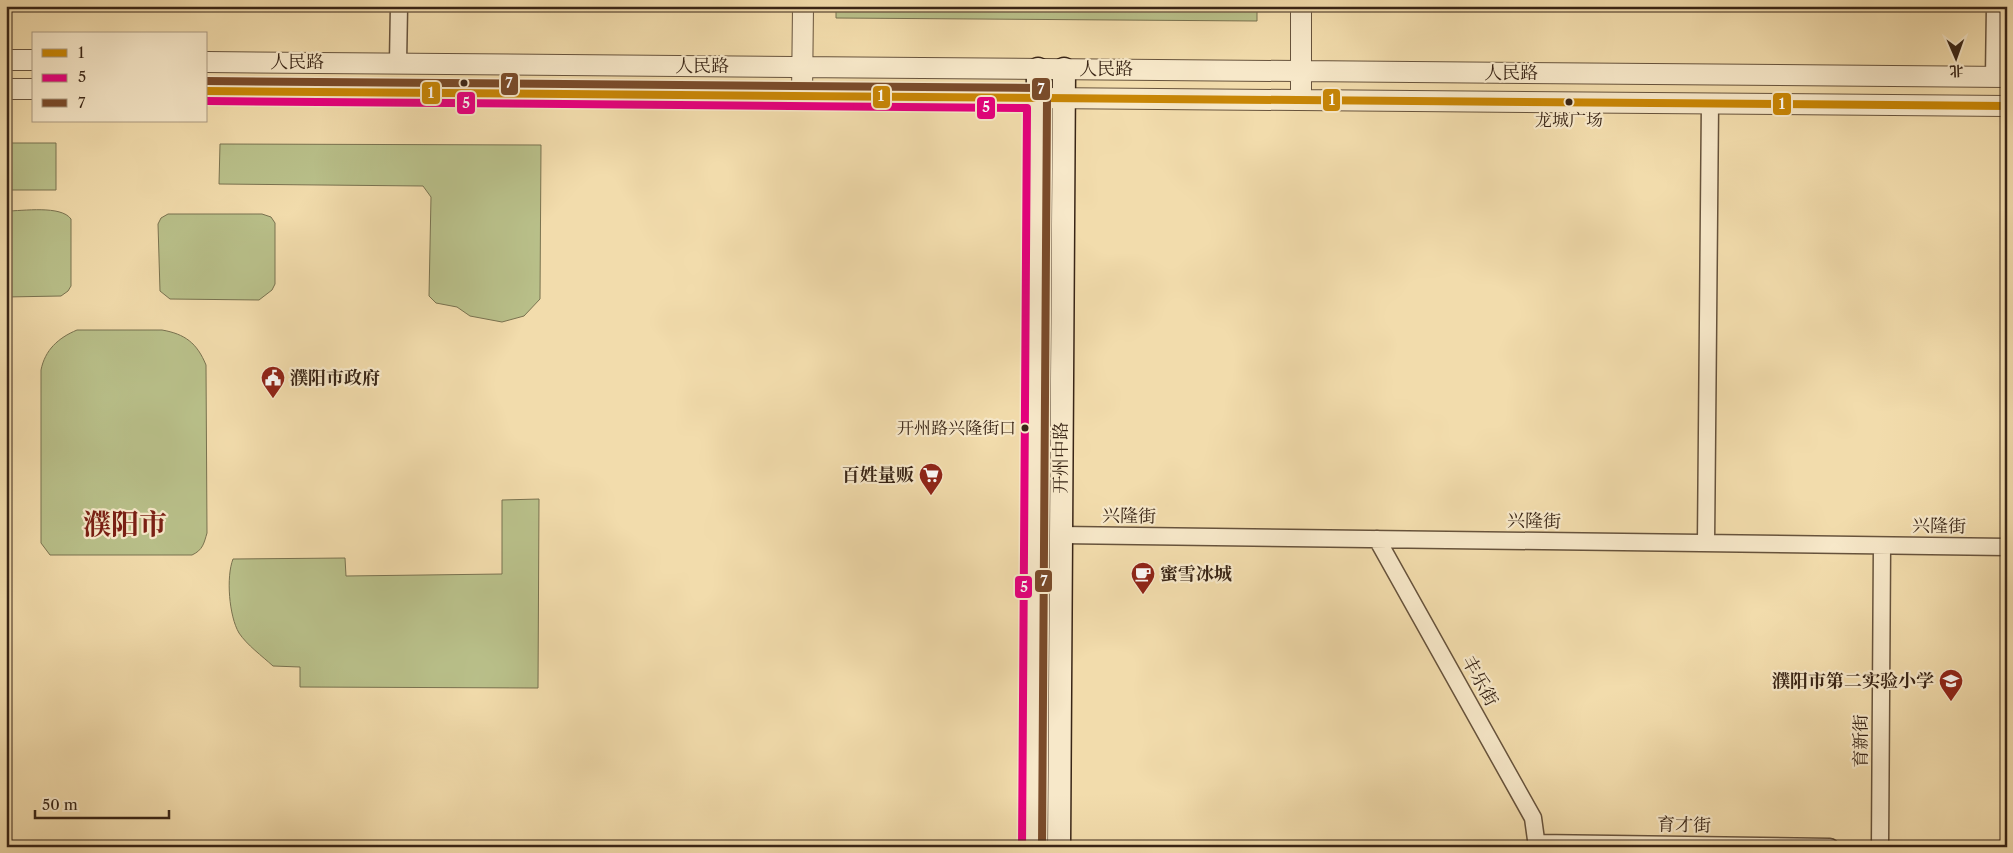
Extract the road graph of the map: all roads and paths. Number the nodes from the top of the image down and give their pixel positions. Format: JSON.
{"nodes":[{"id":1,"x":399,"y":6,"type":"edge"},
{"id":2,"x":803,"y":6,"type":"edge"},
{"id":3,"x":1301,"y":6,"type":"edge"},
{"id":4,"x":1995,"y":6,"type":"edge"},
{"id":5,"x":6,"y":60,"type":"edge"},
{"id":6,"x":32,"y":60,"type":"edge"},
{"id":7,"x":208,"y":62,"type":"edge"},
{"id":8,"x":398,"y":63,"type":"junction"},
{"id":9,"x":802,"y":67,"type":"junction"},
{"id":10,"x":1038,"y":69,"type":"junction"},
{"id":11,"x":1064,"y":69,"type":"junction"},
{"id":12,"x":1301,"y":71,"type":"junction"},
{"id":13,"x":2001,"y":77,"type":"edge"},
{"id":14,"x":6,"y":89,"type":"edge"},
{"id":15,"x":32,"y":89,"type":"edge"},
{"id":16,"x":208,"y":91,"type":"edge"},
{"id":17,"x":802,"y":96,"type":"junction"},
{"id":18,"x":1037,"y":98,"type":"junction"},
{"id":19,"x":1064,"y":98,"type":"junction"},
{"id":20,"x":1301,"y":100,"type":"junction"},
{"id":21,"x":1710,"y":104,"type":"junction"},
{"id":22,"x":2007,"y":106,"type":"edge"},
{"id":23,"x":1061,"y":535,"type":"junction"},
{"id":24,"x":1377,"y":539,"type":"junction"},
{"id":25,"x":1706,"y":543,"type":"junction"},
{"id":26,"x":1882,"y":546,"type":"junction"},
{"id":27,"x":2007,"y":547,"type":"edge"},
{"id":28,"x":1537,"y":845,"type":"edge"},
{"id":29,"x":1032,"y":847,"type":"edge"},
{"id":30,"x":1059,"y":847,"type":"edge"},
{"id":31,"x":1830,"y":847,"type":"edge"},
{"id":32,"x":1880,"y":847,"type":"edge"}],
"edges":[{"from":1,"to":8,"type":"street"},
{"from":2,"to":9,"type":"street"},
{"from":3,"to":12,"type":"street"},
{"from":4,"to":13,"type":"street"},
{"from":5,"to":6,"type":"street"},
{"from":7,"to":8,"type":"street","name":"人民路"},
{"from":8,"to":9,"type":"street","name":"人民路"},
{"from":9,"to":10,"type":"street","name":"人民路"},
{"from":9,"to":17,"type":"street"},
{"from":10,"to":11,"type":"street","name":"人民路"},
{"from":10,"to":18,"type":"main road","name":"开州中路"},
{"from":11,"to":12,"type":"street","name":"人民路"},
{"from":11,"to":19,"type":"main road","name":"开州中路"},
{"from":12,"to":13,"type":"street","name":"人民路"},
{"from":12,"to":20,"type":"street"},
{"from":14,"to":15,"type":"street"},
{"from":16,"to":17,"type":"street","name":"人民路"},
{"from":17,"to":18,"type":"street","name":"人民路"},
{"from":18,"to":19,"type":"street","name":"人民路"},
{"from":18,"to":29,"type":"main road","name":"开州中路"},
{"from":19,"to":20,"type":"street","name":"人民路"},
{"from":19,"to":23,"type":"main road","name":"开州中路"},
{"from":20,"to":21,"type":"street","name":"人民路"},
{"from":21,"to":22,"type":"street","name":"人民路"},
{"from":21,"to":25,"type":"street"},
{"from":23,"to":24,"type":"street","name":"兴隆街"},
{"from":23,"to":30,"type":"main road","name":"开州中路"},
{"from":24,"to":25,"type":"street","name":"兴隆街"},
{"from":24,"to":28,"type":"street","name":"丰乐街"},
{"from":25,"to":26,"type":"street","name":"兴隆街"},
{"from":26,"to":27,"type":"street","name":"兴隆街"},
{"from":26,"to":32,"type":"street","name":"育新街"},
{"from":28,"to":31,"type":"street","name":"育才街"}]}
